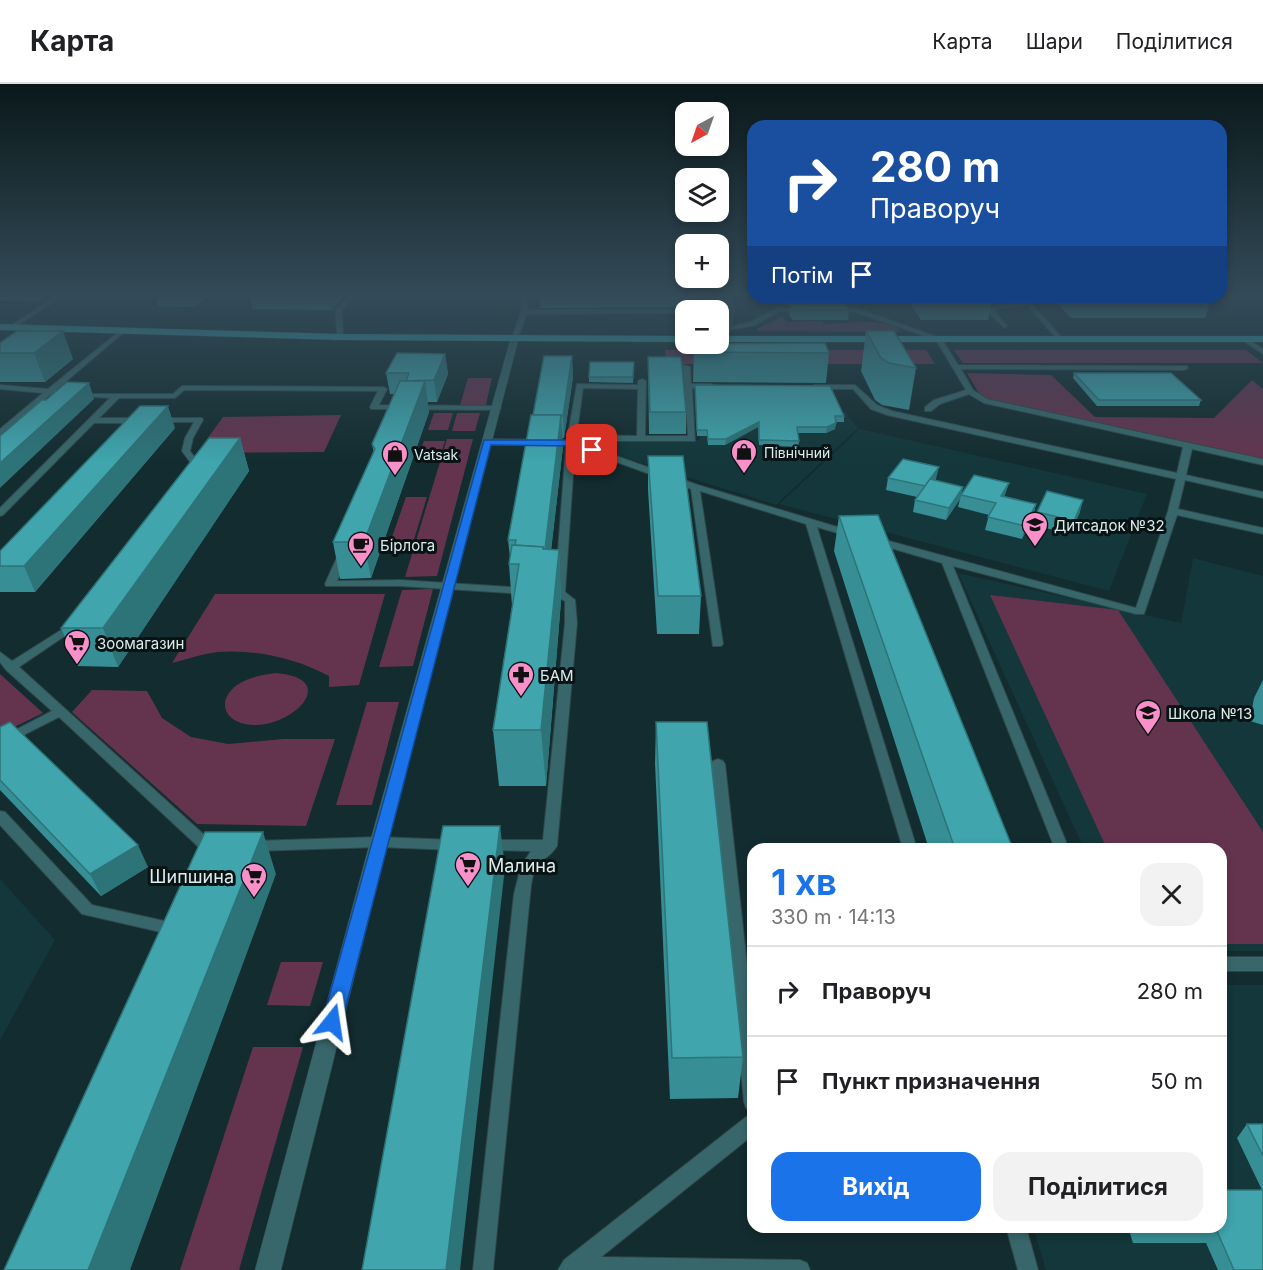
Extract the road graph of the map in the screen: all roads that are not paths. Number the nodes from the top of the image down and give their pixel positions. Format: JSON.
{"nodes":[{"id":1,"x":98,"y":351,"type":"edge"},
{"id":2,"x":511,"y":351,"type":"edge"},
{"id":3,"x":947,"y":351,"type":"edge"},
{"id":4,"x":686,"y":367,"type":"dead end"},
{"id":5,"x":957,"y":368,"type":"junction"},
{"id":6,"x":1184,"y":368,"type":"dead end"},
{"id":7,"x":689,"y":386,"type":"junction"},
{"id":8,"x":724,"y":386,"type":"edge"},
{"id":9,"x":0,"y":387,"type":"edge"},
{"id":10,"x":801,"y":387,"type":"edge"},
{"id":11,"x":970,"y":391,"type":"junction"},
{"id":12,"x":49,"y":392,"type":"junction"},
{"id":13,"x":117,"y":396,"type":"junction"},
{"id":14,"x":397,"y":407,"type":"junction"},
{"id":15,"x":496,"y":408,"type":"junction"},
{"id":16,"x":928,"y":409,"type":"dead end"},
{"id":17,"x":393,"y":417,"type":"edge"},
{"id":18,"x":135,"y":420,"type":"junction"},
{"id":19,"x":92,"y":421,"type":"junction"},
{"id":20,"x":127,"y":429,"type":"edge"},
{"id":21,"x":0,"y":433,"type":"edge"},
{"id":22,"x":642,"y":438,"type":"junction"},
{"id":23,"x":487,"y":442,"type":"junction"},
{"id":24,"x":571,"y":443,"type":"junction"},
{"id":25,"x":1188,"y":446,"type":"junction"},
{"id":26,"x":1263,"y":462,"type":"edge"},
{"id":27,"x":1179,"y":477,"type":"junction"},
{"id":28,"x":194,"y":480,"type":"edge"},
{"id":29,"x":695,"y":488,"type":"junction"},
{"id":30,"x":1263,"y":495,"type":"edge"},
{"id":31,"x":1173,"y":511,"type":"junction"},
{"id":32,"x":0,"y":513,"type":"edge"},
{"id":33,"x":811,"y":523,"type":"junction"},
{"id":34,"x":1263,"y":531,"type":"edge"},
{"id":35,"x":348,"y":543,"type":"edge"},
{"id":36,"x":946,"y":561,"type":"junction"},
{"id":37,"x":450,"y":587,"type":"junction"},
{"id":38,"x":560,"y":593,"type":"junction"},
{"id":39,"x":90,"y":615,"type":"edge"},
{"id":40,"x":717,"y":644,"type":"dead end"},
{"id":41,"x":0,"y":656,"type":"edge"},
{"id":42,"x":10,"y":667,"type":"junction"},
{"id":43,"x":59,"y":712,"type":"junction"},
{"id":44,"x":0,"y":743,"type":"edge"},
{"id":45,"x":718,"y":764,"type":"dead end"},
{"id":46,"x":0,"y":816,"type":"edge"},
{"id":47,"x":379,"y":842,"type":"junction"},
{"id":48,"x":908,"y":843,"type":"edge"},
{"id":49,"x":1060,"y":843,"type":"edge"},
{"id":50,"x":550,"y":846,"type":"junction"},
{"id":51,"x":232,"y":847,"type":"junction"},
{"id":52,"x":211,"y":869,"type":"edge"},
{"id":53,"x":185,"y":932,"type":"edge"},
{"id":54,"x":1227,"y":964,"type":"edge"},
{"id":55,"x":1263,"y":964,"type":"edge"},
{"id":56,"x":747,"y":1044,"type":"edge"},
{"id":57,"x":747,"y":1128,"type":"edge"},
{"id":58,"x":1018,"y":1233,"type":"edge"},
{"id":59,"x":569,"y":1269,"type":"edge"},
{"id":60,"x":268,"y":1270,"type":"edge"},
{"id":61,"x":483,"y":1270,"type":"edge"},
{"id":62,"x":800,"y":1270,"type":"edge"},
{"id":63,"x":1028,"y":1270,"type":"edge"}],
"edges":[{"from":1,"to":12,"type":"lane"},
{"from":2,"to":15,"type":"street"},
{"from":3,"to":5,"type":"lane"},
{"from":4,"to":7,"type":"lane"},
{"from":5,"to":6,"type":"lane"},
{"from":5,"to":11,"type":"lane"},
{"from":7,"to":8,"type":"lane"},
{"from":7,"to":22,"type":"lane"},
{"from":9,"to":12,"type":"lane"},
{"from":10,"to":27,"type":"lane"},
{"from":11,"to":16,"type":"lane"},
{"from":11,"to":25,"type":"lane"},
{"from":12,"to":13,"type":"lane"},
{"from":12,"to":21,"type":"lane"},
{"from":13,"to":14,"type":"lane"},
{"from":13,"to":19,"type":"lane"},
{"from":14,"to":15,"type":"lane"},
{"from":14,"to":17,"type":"lane"},
{"from":15,"to":23,"type":"street"},
{"from":18,"to":19,"type":"lane"},
{"from":18,"to":20,"type":"lane"},
{"from":18,"to":28,"type":"lane"},
{"from":19,"to":32,"type":"lane"},
{"from":22,"to":24,"type":"lane"},
{"from":22,"to":24,"type":"lane"},
{"from":23,"to":24,"type":"lane"},
{"from":23,"to":37,"type":"street"},
{"from":24,"to":29,"type":"lane"},
{"from":24,"to":38,"type":"lane"},
{"from":25,"to":26,"type":"lane"},
{"from":25,"to":27,"type":"lane"},
{"from":27,"to":30,"type":"lane"},
{"from":27,"to":31,"type":"lane"},
{"from":29,"to":33,"type":"lane"},
{"from":29,"to":40,"type":"lane"},
{"from":31,"to":34,"type":"lane"},
{"from":31,"to":36,"type":"lane"},
{"from":33,"to":36,"type":"lane"},
{"from":33,"to":48,"type":"lane"},
{"from":35,"to":37,"type":"lane"},
{"from":36,"to":49,"type":"lane"},
{"from":37,"to":38,"type":"lane"},
{"from":37,"to":47,"type":"street"},
{"from":38,"to":50,"type":"lane"},
{"from":39,"to":42,"type":"lane"},
{"from":41,"to":42,"type":"lane"},
{"from":42,"to":43,"type":"lane"},
{"from":43,"to":44,"type":"lane"},
{"from":43,"to":51,"type":"lane"},
{"from":45,"to":56,"type":"lane"},
{"from":46,"to":53,"type":"lane"},
{"from":47,"to":50,"type":"lane"},
{"from":47,"to":51,"type":"lane"},
{"from":47,"to":60,"type":"street"},
{"from":50,"to":61,"type":"lane"},
{"from":51,"to":52,"type":"lane"},
{"from":54,"to":55,"type":"lane"},
{"from":57,"to":59,"type":"lane"},
{"from":58,"to":63,"type":"lane"},
{"from":59,"to":62,"type":"lane"}]}
